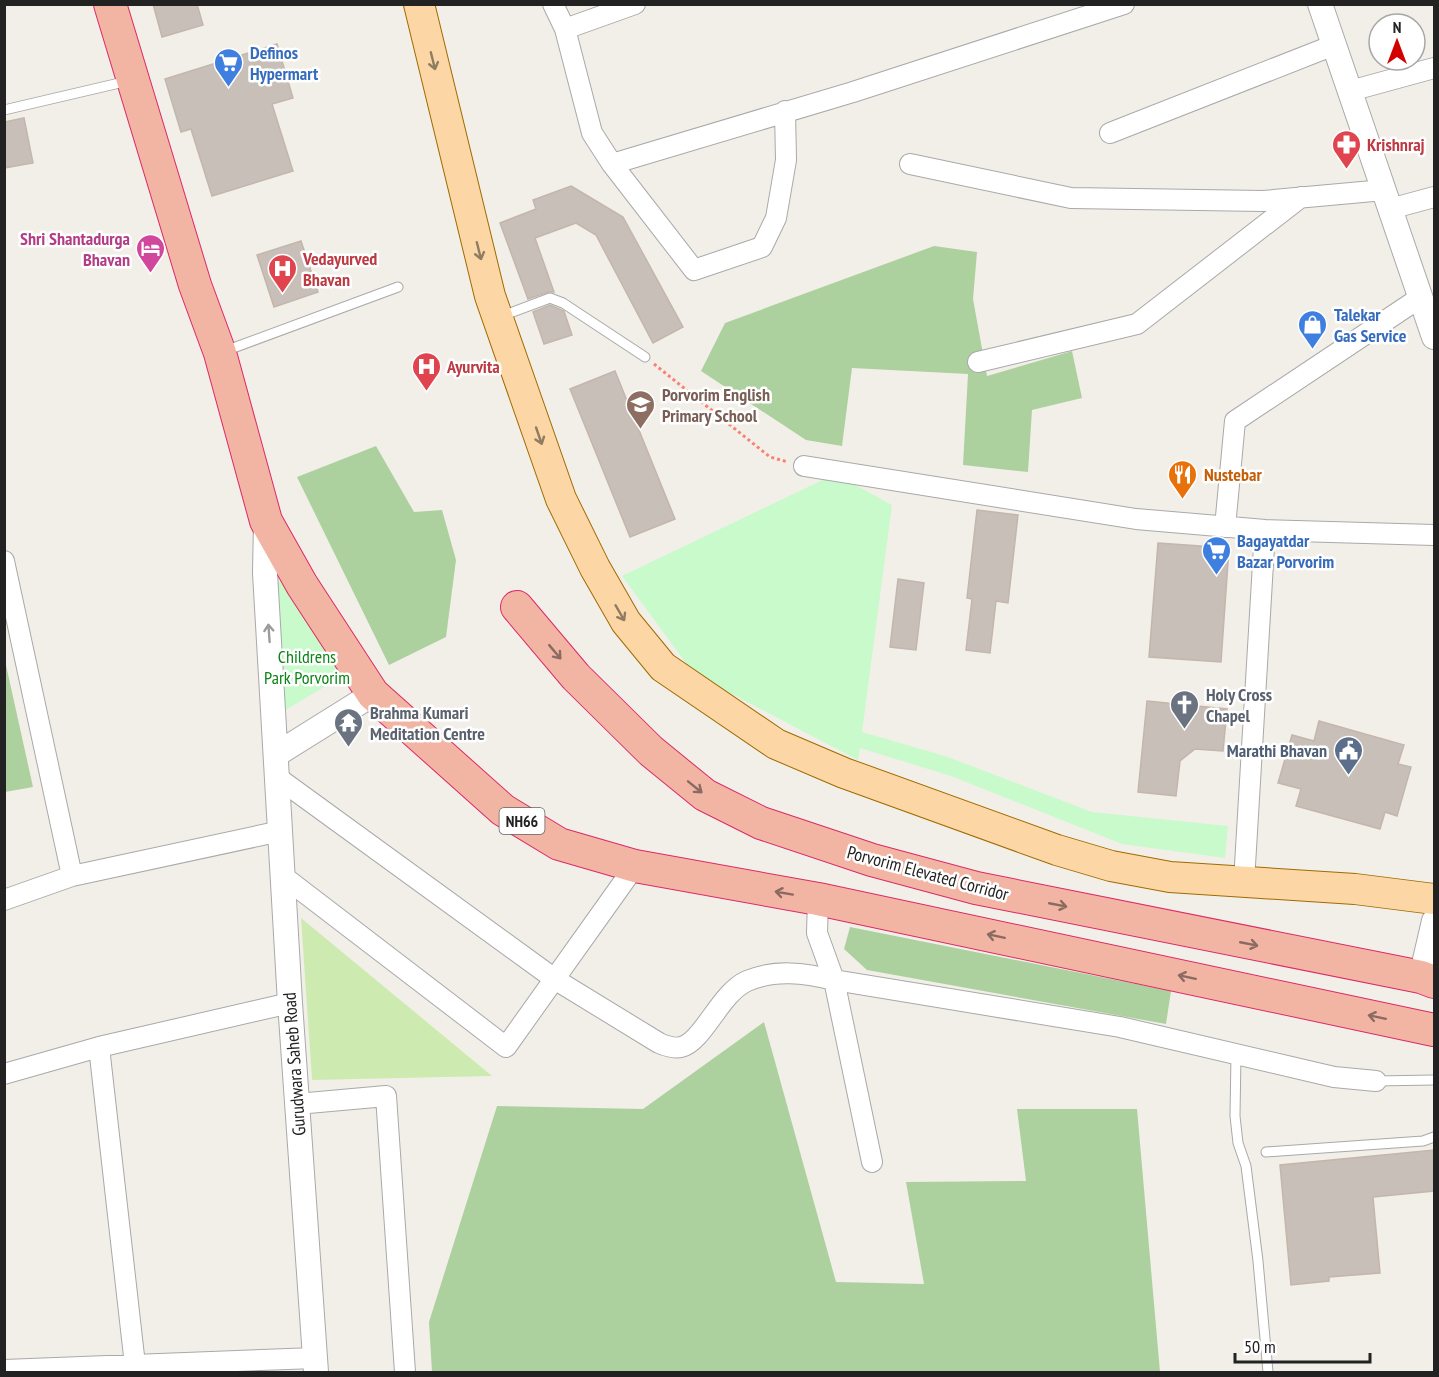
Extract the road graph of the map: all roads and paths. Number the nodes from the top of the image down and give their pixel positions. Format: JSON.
{"nodes":[{"id":1,"x":110,"y":4,"type":"edge"},
{"id":2,"x":419,"y":4,"type":"edge"},
{"id":3,"x":553,"y":4,"type":"edge"},
{"id":4,"x":635,"y":4,"type":"edge"},
{"id":5,"x":1125,"y":4,"type":"edge"},
{"id":6,"x":1320,"y":4,"type":"edge"},
{"id":7,"x":565,"y":29,"type":"junction"},
{"id":8,"x":1334,"y":45,"type":"junction"},
{"id":9,"x":1434,"y":68,"type":"edge"},
{"id":10,"x":133,"y":80,"type":"junction"},
{"id":11,"x":1350,"y":91,"type":"junction"},
{"id":12,"x":4,"y":110,"type":"edge"},
{"id":13,"x":785,"y":111,"type":"junction"},
{"id":14,"x":1110,"y":133,"type":"dead end"},
{"id":15,"x":612,"y":164,"type":"junction"},
{"id":16,"x":910,"y":164,"type":"dead end"},
{"id":17,"x":1301,"y":197,"type":"junction"},
{"id":18,"x":1434,"y":197,"type":"edge"},
{"id":19,"x":1387,"y":199,"type":"junction"},
{"id":20,"x":398,"y":287,"type":"dead end"},
{"id":21,"x":1420,"y":297,"type":"junction"},
{"id":22,"x":497,"y":318,"type":"junction"},
{"id":23,"x":1434,"y":337,"type":"edge"},
{"id":24,"x":220,"y":353,"type":"junction"},
{"id":25,"x":645,"y":357,"type":"joint"},
{"id":26,"x":978,"y":363,"type":"dead end"},
{"id":27,"x":804,"y":466,"type":"joint"},
{"id":28,"x":266,"y":521,"type":"junction"},
{"id":29,"x":1225,"y":527,"type":"junction"},
{"id":30,"x":1264,"y":530,"type":"junction"},
{"id":31,"x":1434,"y":535,"type":"edge"},
{"id":32,"x":4,"y":561,"type":"edge"},
{"id":33,"x":518,"y":607,"type":"dead end"},
{"id":34,"x":373,"y":694,"type":"junction"},
{"id":35,"x":278,"y":766,"type":"junction"},
{"id":36,"x":281,"y":831,"type":"junction"},
{"id":37,"x":635,"y":866,"type":"junction"},
{"id":38,"x":72,"y":876,"type":"junction"},
{"id":39,"x":284,"y":877,"type":"junction"},
{"id":40,"x":1244,"y":882,"type":"junction"},
{"id":41,"x":818,"y":899,"type":"junction"},
{"id":42,"x":1434,"y":899,"type":"edge"},
{"id":43,"x":4,"y":900,"type":"edge"},
{"id":44,"x":1434,"y":921,"type":"edge"},
{"id":45,"x":556,"y":980,"type":"junction"},
{"id":46,"x":834,"y":980,"type":"junction"},
{"id":47,"x":1427,"y":980,"type":"edge"},
{"id":48,"x":290,"y":1004,"type":"junction"},
{"id":49,"x":1434,"y":1030,"type":"edge"},
{"id":50,"x":99,"y":1047,"type":"junction"},
{"id":51,"x":1236,"y":1054,"type":"junction"},
{"id":52,"x":4,"y":1074,"type":"edge"},
{"id":53,"x":1434,"y":1080,"type":"edge"},
{"id":54,"x":1376,"y":1081,"type":"joint"},
{"id":55,"x":297,"y":1104,"type":"junction"},
{"id":56,"x":1434,"y":1137,"type":"edge"},
{"id":57,"x":1266,"y":1152,"type":"dead end"},
{"id":58,"x":872,"y":1162,"type":"dead end"},
{"id":59,"x":135,"y":1365,"type":"junction"},
{"id":60,"x":316,"y":1365,"type":"edge"},
{"id":61,"x":187,"y":1367,"type":"edge"},
{"id":62,"x":4,"y":1370,"type":"edge"},
{"id":63,"x":405,"y":1372,"type":"edge"},
{"id":64,"x":1268,"y":1372,"type":"edge"}],
"edges":[{"from":1,"to":10,"type":"highway","number":"NH66"},
{"from":2,"to":22,"type":"main road","one_way":true},
{"from":3,"to":7,"type":"street"},
{"from":4,"to":7,"type":"street"},
{"from":5,"to":13,"type":"street"},
{"from":6,"to":8,"type":"street"},
{"from":7,"to":15,"type":"street"},
{"from":8,"to":11,"type":"street"},
{"from":8,"to":14,"type":"street"},
{"from":9,"to":11,"type":"street"},
{"from":10,"to":12,"type":"lane"},
{"from":10,"to":24,"type":"highway","number":"NH66"},
{"from":11,"to":19,"type":"street"},
{"from":13,"to":15,"type":"street"},
{"from":13,"to":15,"type":"street"},
{"from":16,"to":17,"type":"street"},
{"from":17,"to":19,"type":"street"},
{"from":17,"to":26,"type":"street"},
{"from":18,"to":19,"type":"street"},
{"from":19,"to":21,"type":"street"},
{"from":20,"to":24,"type":"lane"},
{"from":21,"to":23,"type":"street"},
{"from":21,"to":29,"type":"street"},
{"from":22,"to":25,"type":"lane"},
{"from":22,"to":40,"type":"main road","one_way":true},
{"from":24,"to":28,"type":"highway","number":"NH66"},
{"from":25,"to":27,"type":"path"},
{"from":27,"to":29,"type":"street"},
{"from":28,"to":34,"type":"highway","number":"NH66"},
{"from":35,"to":28,"type":"street","name":"Gurudwara Saheb Road","one_way":true},
{"from":29,"to":30,"type":"street"},
{"from":30,"to":31,"type":"street"},
{"from":30,"to":40,"type":"street"},
{"from":32,"to":38,"type":"street"},
{"from":33,"to":47,"type":"highway","name":"Porvorim Elevated Corridor","one_way":true},
{"from":34,"to":35,"type":"street"},
{"from":34,"to":37,"type":"highway","number":"NH66"},
{"from":35,"to":36,"type":"street","name":"Gurudwara Saheb Road"},
{"from":35,"to":45,"type":"street"},
{"from":36,"to":38,"type":"street"},
{"from":36,"to":39,"type":"street","name":"Gurudwara Saheb Road"},
{"from":41,"to":37,"type":"highway","number":"NH66","one_way":true},
{"from":37,"to":45,"type":"street"},
{"from":38,"to":43,"type":"street"},
{"from":39,"to":45,"type":"street"},
{"from":39,"to":48,"type":"street","name":"Gurudwara Saheb Road"},
{"from":40,"to":42,"type":"main road"},
{"from":41,"to":46,"type":"street"},
{"from":49,"to":41,"type":"highway","number":"NH66","one_way":true},
{"from":44,"to":47,"type":"street"},
{"from":45,"to":46,"type":"street"},
{"from":46,"to":51,"type":"street"},
{"from":46,"to":58,"type":"street"},
{"from":48,"to":50,"type":"street"},
{"from":48,"to":55,"type":"street","name":"Gurudwara Saheb Road"},
{"from":50,"to":52,"type":"street"},
{"from":50,"to":59,"type":"street"},
{"from":51,"to":54,"type":"street"},
{"from":51,"to":64,"type":"lane"},
{"from":53,"to":54,"type":"lane"},
{"from":55,"to":60,"type":"street","name":"Gurudwara Saheb Road"},
{"from":55,"to":63,"type":"street"},
{"from":56,"to":57,"type":"lane"},
{"from":59,"to":61,"type":"street"},
{"from":59,"to":62,"type":"street"},
{"from":60,"to":61,"type":"street"}]}
